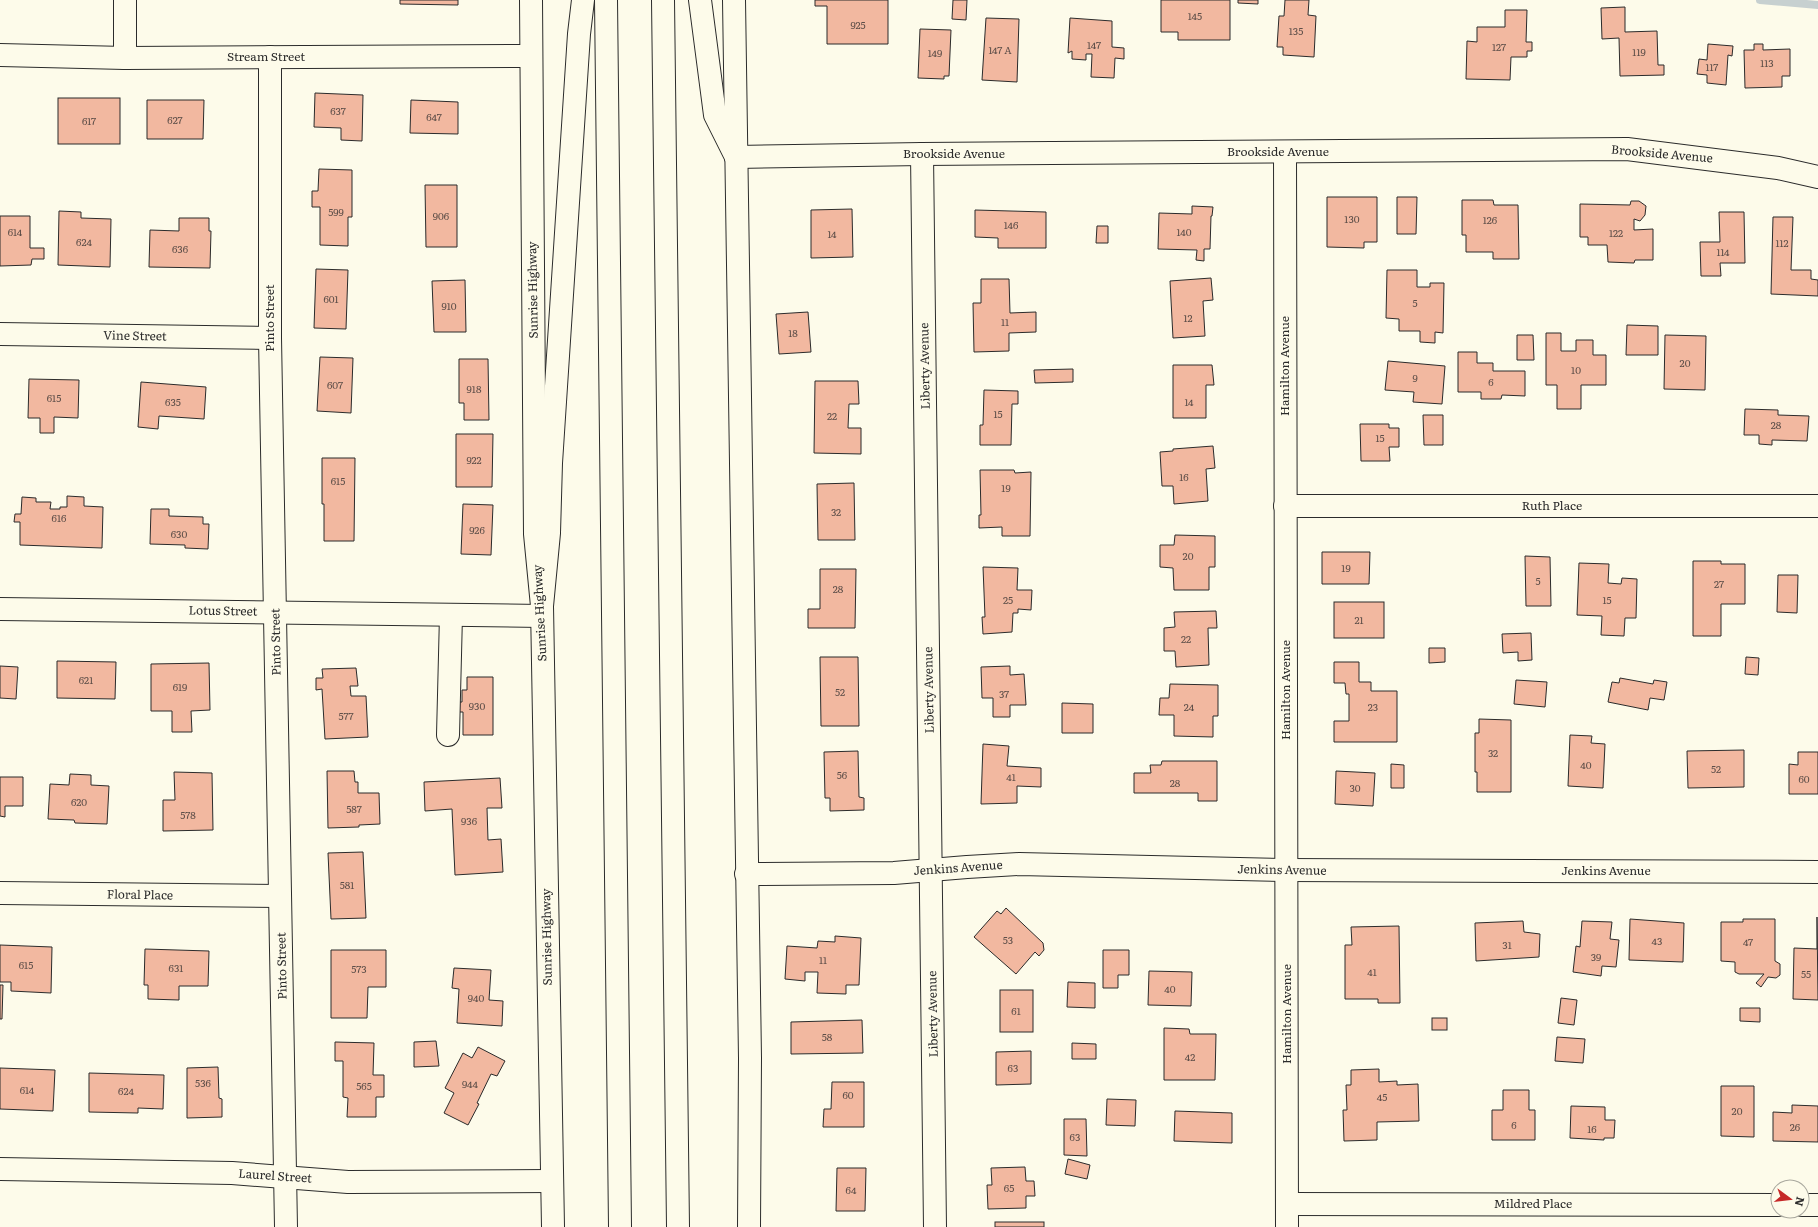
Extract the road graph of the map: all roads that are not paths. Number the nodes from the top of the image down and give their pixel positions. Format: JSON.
{"nodes":[{"id":1,"x":126,"y":0,"type":"edge"},
{"id":2,"x":531,"y":0,"type":"edge"},
{"id":3,"x":583,"y":0,"type":"edge"},
{"id":4,"x":606,"y":0,"type":"edge"},
{"id":5,"x":663,"y":0,"type":"edge"},
{"id":6,"x":700,"y":0,"type":"edge"},
{"id":7,"x":734,"y":0,"type":"edge"},
{"id":8,"x":0,"y":56,"type":"edge"},
{"id":9,"x":531,"y":56,"type":"junction"},
{"id":10,"x":270,"y":57,"type":"junction"},
{"id":11,"x":125,"y":58,"type":"junction"},
{"id":12,"x":1285,"y":152,"type":"junction"},
{"id":13,"x":922,"y":154,"type":"junction"},
{"id":14,"x":736,"y":157,"type":"junction"},
{"id":15,"x":1818,"y":177,"type":"edge"},
{"id":16,"x":0,"y":334,"type":"edge"},
{"id":17,"x":270,"y":338,"type":"junction"},
{"id":18,"x":1285,"y":506,"type":"junction"},
{"id":19,"x":1818,"y":506,"type":"edge"},
{"id":20,"x":0,"y":609,"type":"edge"},
{"id":21,"x":542,"y":611,"type":"junction"},
{"id":22,"x":275,"y":612,"type":"junction"},
{"id":23,"x":451,"y":615,"type":"junction"},
{"id":24,"x":448,"y":735,"type":"dead end"},
{"id":25,"x":931,"y":870,"type":"junction"},
{"id":26,"x":1286,"y":870,"type":"junction"},
{"id":27,"x":1818,"y":872,"type":"edge"},
{"id":28,"x":746,"y":874,"type":"junction"},
{"id":29,"x":0,"y":893,"type":"edge"},
{"id":30,"x":280,"y":896,"type":"junction"},
{"id":31,"x":0,"y":1169,"type":"edge"},
{"id":32,"x":286,"y":1178,"type":"junction"},
{"id":33,"x":551,"y":1181,"type":"junction"},
{"id":34,"x":1287,"y":1204,"type":"junction"},
{"id":35,"x":1770,"y":1205,"type":"edge"},
{"id":36,"x":286,"y":1227,"type":"edge"},
{"id":37,"x":552,"y":1227,"type":"edge"},
{"id":38,"x":620,"y":1227,"type":"edge"},
{"id":39,"x":678,"y":1227,"type":"edge"},
{"id":40,"x":749,"y":1227,"type":"edge"},
{"id":41,"x":935,"y":1227,"type":"edge"},
{"id":42,"x":1287,"y":1227,"type":"edge"}],
"edges":[{"from":1,"to":11,"type":"main road"},
{"from":2,"to":9,"type":"main road","name":"Sunrise Highway"},
{"from":3,"to":21,"type":"main road"},
{"from":4,"to":38,"type":"main road"},
{"from":5,"to":39,"type":"main road"},
{"from":6,"to":14,"type":"main road"},
{"from":7,"to":14,"type":"main road"},
{"from":8,"to":11,"type":"main road","name":"Stream Street"},
{"from":9,"to":10,"type":"main road","name":"Stream Street"},
{"from":9,"to":21,"type":"main road","name":"Sunrise Highway"},
{"from":10,"to":11,"type":"main road","name":"Stream Street"},
{"from":10,"to":17,"type":"main road","name":"Pinto Street"},
{"from":12,"to":13,"type":"main road","name":"Brookside Avenue"},
{"from":12,"to":15,"type":"main road","name":"Brookside Avenue"},
{"from":12,"to":18,"type":"main road","name":"Hamilton Avenue"},
{"from":13,"to":14,"type":"main road","name":"Brookside Avenue"},
{"from":13,"to":25,"type":"main road","name":"Liberty Avenue"},
{"from":14,"to":28,"type":"main road"},
{"from":16,"to":17,"type":"main road","name":"Vine Street"},
{"from":17,"to":22,"type":"main road","name":"Pinto Street"},
{"from":18,"to":19,"type":"main road","name":"Ruth Place"},
{"from":18,"to":26,"type":"main road","name":"Hamilton Avenue"},
{"from":20,"to":22,"type":"main road","name":"Lotus Street"},
{"from":21,"to":23,"type":"main road","name":"Lotus Street"},
{"from":21,"to":33,"type":"main road","name":"Sunrise Highway"},
{"from":22,"to":23,"type":"main road","name":"Lotus Street"},
{"from":22,"to":30,"type":"main road","name":"Pinto Street"},
{"from":23,"to":24,"type":"main road"},
{"from":25,"to":26,"type":"main road","name":"Jenkins Avenue"},
{"from":25,"to":28,"type":"main road","name":"Jenkins Avenue"},
{"from":25,"to":41,"type":"main road","name":"Liberty Avenue"},
{"from":26,"to":27,"type":"main road","name":"Jenkins Avenue"},
{"from":26,"to":34,"type":"main road","name":"Hamilton Avenue"},
{"from":28,"to":40,"type":"main road"},
{"from":29,"to":30,"type":"main road","name":"Floral Place"},
{"from":30,"to":32,"type":"main road","name":"Pinto Street"},
{"from":31,"to":32,"type":"main road","name":"Laurel Street"},
{"from":32,"to":33,"type":"main road","name":"Laurel Street"},
{"from":32,"to":36,"type":"main road","name":"Pinto Street"},
{"from":33,"to":37,"type":"main road","name":"Sunrise Highway"},
{"from":34,"to":35,"type":"main road","name":"Mildred Place"},
{"from":34,"to":42,"type":"main road","name":"Hamilton Avenue"}]}
